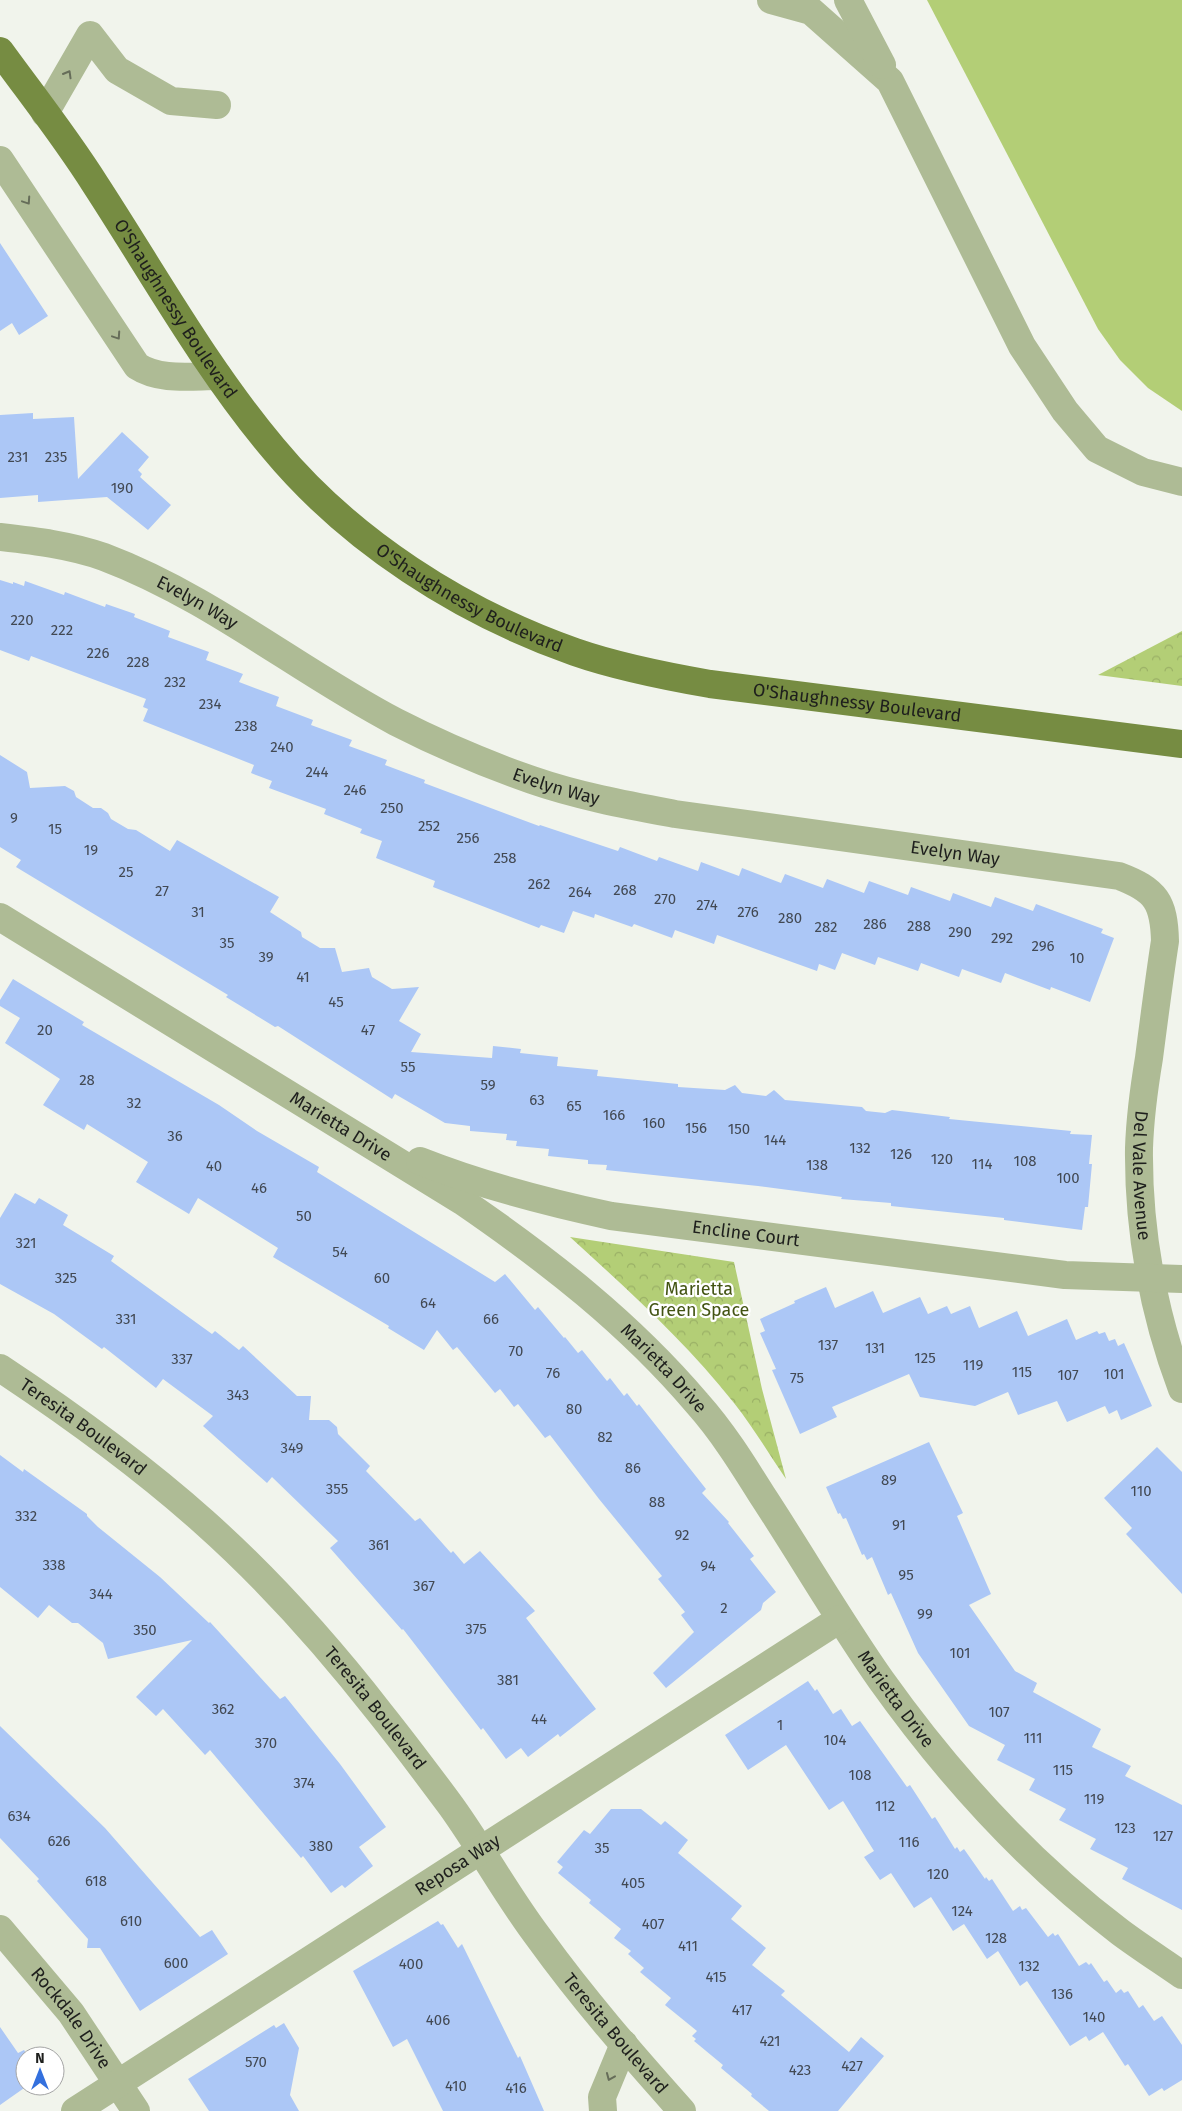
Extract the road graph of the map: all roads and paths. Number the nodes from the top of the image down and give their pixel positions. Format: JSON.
{"nodes":[{"id":1,"x":771,"y":0,"type":"edge"},
{"id":2,"x":848,"y":0,"type":"edge"},
{"id":3,"x":0,"y":51,"type":"edge"},
{"id":4,"x":890,"y":81,"type":"junction"},
{"id":5,"x":217,"y":106,"type":"dead end"},
{"id":6,"x":46,"y":113,"type":"junction"},
{"id":7,"x":0,"y":160,"type":"edge"},
{"id":8,"x":218,"y":376,"type":"junction"},
{"id":9,"x":1182,"y":482,"type":"edge"},
{"id":10,"x":0,"y":537,"type":"edge"},
{"id":11,"x":1182,"y":744,"type":"edge"},
{"id":12,"x":1157,"y":899,"type":"joint"},
{"id":13,"x":0,"y":917,"type":"edge"},
{"id":14,"x":326,"y":1117,"type":"junction"},
{"id":15,"x":1151,"y":1278,"type":"junction"},
{"id":16,"x":1182,"y":1279,"type":"edge"},
{"id":17,"x":0,"y":1368,"type":"edge"},
{"id":18,"x":1182,"y":1389,"type":"edge"},
{"id":19,"x":840,"y":1619,"type":"junction"},
{"id":20,"x":479,"y":1851,"type":"junction"},
{"id":21,"x":0,"y":1929,"type":"edge"},
{"id":22,"x":1182,"y":1975,"type":"edge"},
{"id":23,"x":624,"y":2044,"type":"junction"},
{"id":24,"x":119,"y":2083,"type":"junction"},
{"id":25,"x":75,"y":2111,"type":"edge"},
{"id":26,"x":136,"y":2111,"type":"edge"},
{"id":27,"x":603,"y":2111,"type":"edge"},
{"id":28,"x":682,"y":2111,"type":"edge"}],
"edges":[{"from":1,"to":4,"type":"street"},
{"from":2,"to":4,"type":"street"},
{"from":3,"to":6,"type":"main road","name":"O'Shaughnessy Boulevard"},
{"from":4,"to":9,"type":"street"},
{"from":6,"to":5,"type":"street","one_way":true},
{"from":6,"to":8,"type":"main road","name":"O'Shaughnessy Boulevard"},
{"from":7,"to":8,"type":"street","one_way":true},
{"from":8,"to":11,"type":"main road","name":"O'Shaughnessy Boulevard"},
{"from":10,"to":12,"type":"street","name":"Evelyn Way"},
{"from":12,"to":15,"type":"street","name":"Del Vale Avenue"},
{"from":13,"to":14,"type":"street","name":"Marietta Drive"},
{"from":14,"to":15,"type":"street","name":"Encline Court"},
{"from":14,"to":19,"type":"street","name":"Marietta Drive"},
{"from":15,"to":16,"type":"street","name":"Encline Court"},
{"from":15,"to":18,"type":"street","name":"Del Vale Avenue"},
{"from":17,"to":20,"type":"street","name":"Teresita Boulevard"},
{"from":19,"to":20,"type":"street","name":"Reposa Way"},
{"from":19,"to":22,"type":"street","name":"Marietta Drive"},
{"from":20,"to":23,"type":"street","name":"Teresita Boulevard"},
{"from":20,"to":24,"type":"street","name":"Reposa Way"},
{"from":21,"to":24,"type":"street","name":"Rockdale Drive"},
{"from":23,"to":27,"type":"street","one_way":true},
{"from":23,"to":28,"type":"street","name":"Teresita Boulevard"},
{"from":24,"to":25,"type":"street","name":"Reposa Way"},
{"from":24,"to":26,"type":"street","name":"Rockdale Drive"}]}
